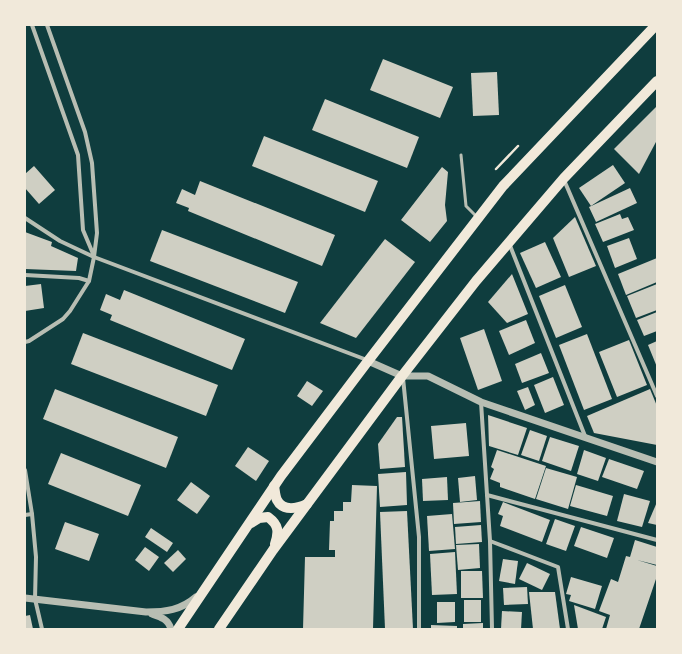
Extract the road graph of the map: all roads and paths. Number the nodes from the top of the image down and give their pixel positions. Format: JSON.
{"nodes":[{"id":1,"x":32,"y":25,"type":"edge"},
{"id":2,"x":47,"y":25,"type":"edge"},
{"id":3,"x":656,"y":25,"type":"edge"},
{"id":4,"x":657,"y":81,"type":"edge"},
{"id":5,"x":518,"y":146,"type":"dead end"},
{"id":6,"x":461,"y":154,"type":"dead end"},
{"id":7,"x":496,"y":169,"type":"dead end"},
{"id":8,"x":564,"y":178,"type":"junction"},
{"id":9,"x":25,"y":218,"type":"edge"},
{"id":10,"x":478,"y":218,"type":"junction"},
{"id":11,"x":509,"y":243,"type":"junction"},
{"id":12,"x":94,"y":257,"type":"junction"},
{"id":13,"x":25,"y":275,"type":"edge"},
{"id":14,"x":89,"y":281,"type":"junction"},
{"id":15,"x":25,"y":342,"type":"edge"},
{"id":16,"x":368,"y":361,"type":"junction"},
{"id":17,"x":402,"y":376,"type":"junction"},
{"id":18,"x":657,"y":396,"type":"edge"},
{"id":19,"x":481,"y":402,"type":"junction"},
{"id":20,"x":585,"y":436,"type":"junction"},
{"id":21,"x":657,"y":462,"type":"edge"},
{"id":22,"x":25,"y":470,"type":"edge"},
{"id":23,"x":274,"y":486,"type":"junction"},
{"id":24,"x":487,"y":495,"type":"junction"},
{"id":25,"x":307,"y":504,"type":"junction"},
{"id":26,"x":32,"y":514,"type":"junction"},
{"id":27,"x":25,"y":515,"type":"edge"},
{"id":28,"x":247,"y":526,"type":"junction"},
{"id":29,"x":657,"y":540,"type":"edge"},
{"id":30,"x":490,"y":541,"type":"junction"},
{"id":31,"x":273,"y":550,"type":"junction"},
{"id":32,"x":204,"y":591,"type":"junction"},
{"id":33,"x":25,"y":598,"type":"edge"},
{"id":34,"x":35,"y":599,"type":"junction"},
{"id":35,"x":146,"y":612,"type":"junction"},
{"id":36,"x":42,"y":629,"type":"edge"},
{"id":37,"x":171,"y":629,"type":"edge"},
{"id":38,"x":178,"y":629,"type":"edge"},
{"id":39,"x":219,"y":629,"type":"edge"},
{"id":40,"x":419,"y":629,"type":"edge"},
{"id":41,"x":492,"y":629,"type":"edge"},
{"id":42,"x":568,"y":629,"type":"edge"}],
"edges":[{"from":1,"to":12,"type":"street"},
{"from":2,"to":12,"type":"street"},
{"from":3,"to":10,"type":"main road"},
{"from":4,"to":8,"type":"main road"},
{"from":5,"to":7,"type":"path"},
{"from":6,"to":10,"type":"lane"},
{"from":8,"to":11,"type":"main road"},
{"from":8,"to":18,"type":"street"},
{"from":9,"to":12,"type":"street"},
{"from":10,"to":16,"type":"main road"},
{"from":11,"to":17,"type":"main road"},
{"from":11,"to":20,"type":"street"},
{"from":12,"to":14,"type":"street"},
{"from":12,"to":16,"type":"street"},
{"from":13,"to":14,"type":"street"},
{"from":14,"to":15,"type":"street"},
{"from":16,"to":17,"type":"street"},
{"from":16,"to":23,"type":"main road"},
{"from":17,"to":19,"type":"street"},
{"from":17,"to":25,"type":"main road"},
{"from":17,"to":40,"type":"street"},
{"from":19,"to":20,"type":"street"},
{"from":19,"to":24,"type":"street"},
{"from":20,"to":21,"type":"street"},
{"from":22,"to":26,"type":"street"},
{"from":23,"to":25,"type":"main road"},
{"from":23,"to":28,"type":"main road"},
{"from":24,"to":29,"type":"street"},
{"from":24,"to":30,"type":"street"},
{"from":25,"to":31,"type":"main road"},
{"from":26,"to":27,"type":"street"},
{"from":26,"to":34,"type":"street"},
{"from":28,"to":31,"type":"main road"},
{"from":28,"to":32,"type":"main road"},
{"from":30,"to":41,"type":"street"},
{"from":30,"to":42,"type":"street"},
{"from":31,"to":39,"type":"main road"},
{"from":32,"to":35,"type":"street"},
{"from":32,"to":38,"type":"main road"},
{"from":33,"to":34,"type":"street"},
{"from":34,"to":35,"type":"street"},
{"from":34,"to":36,"type":"street"},
{"from":35,"to":37,"type":"street"}]}
